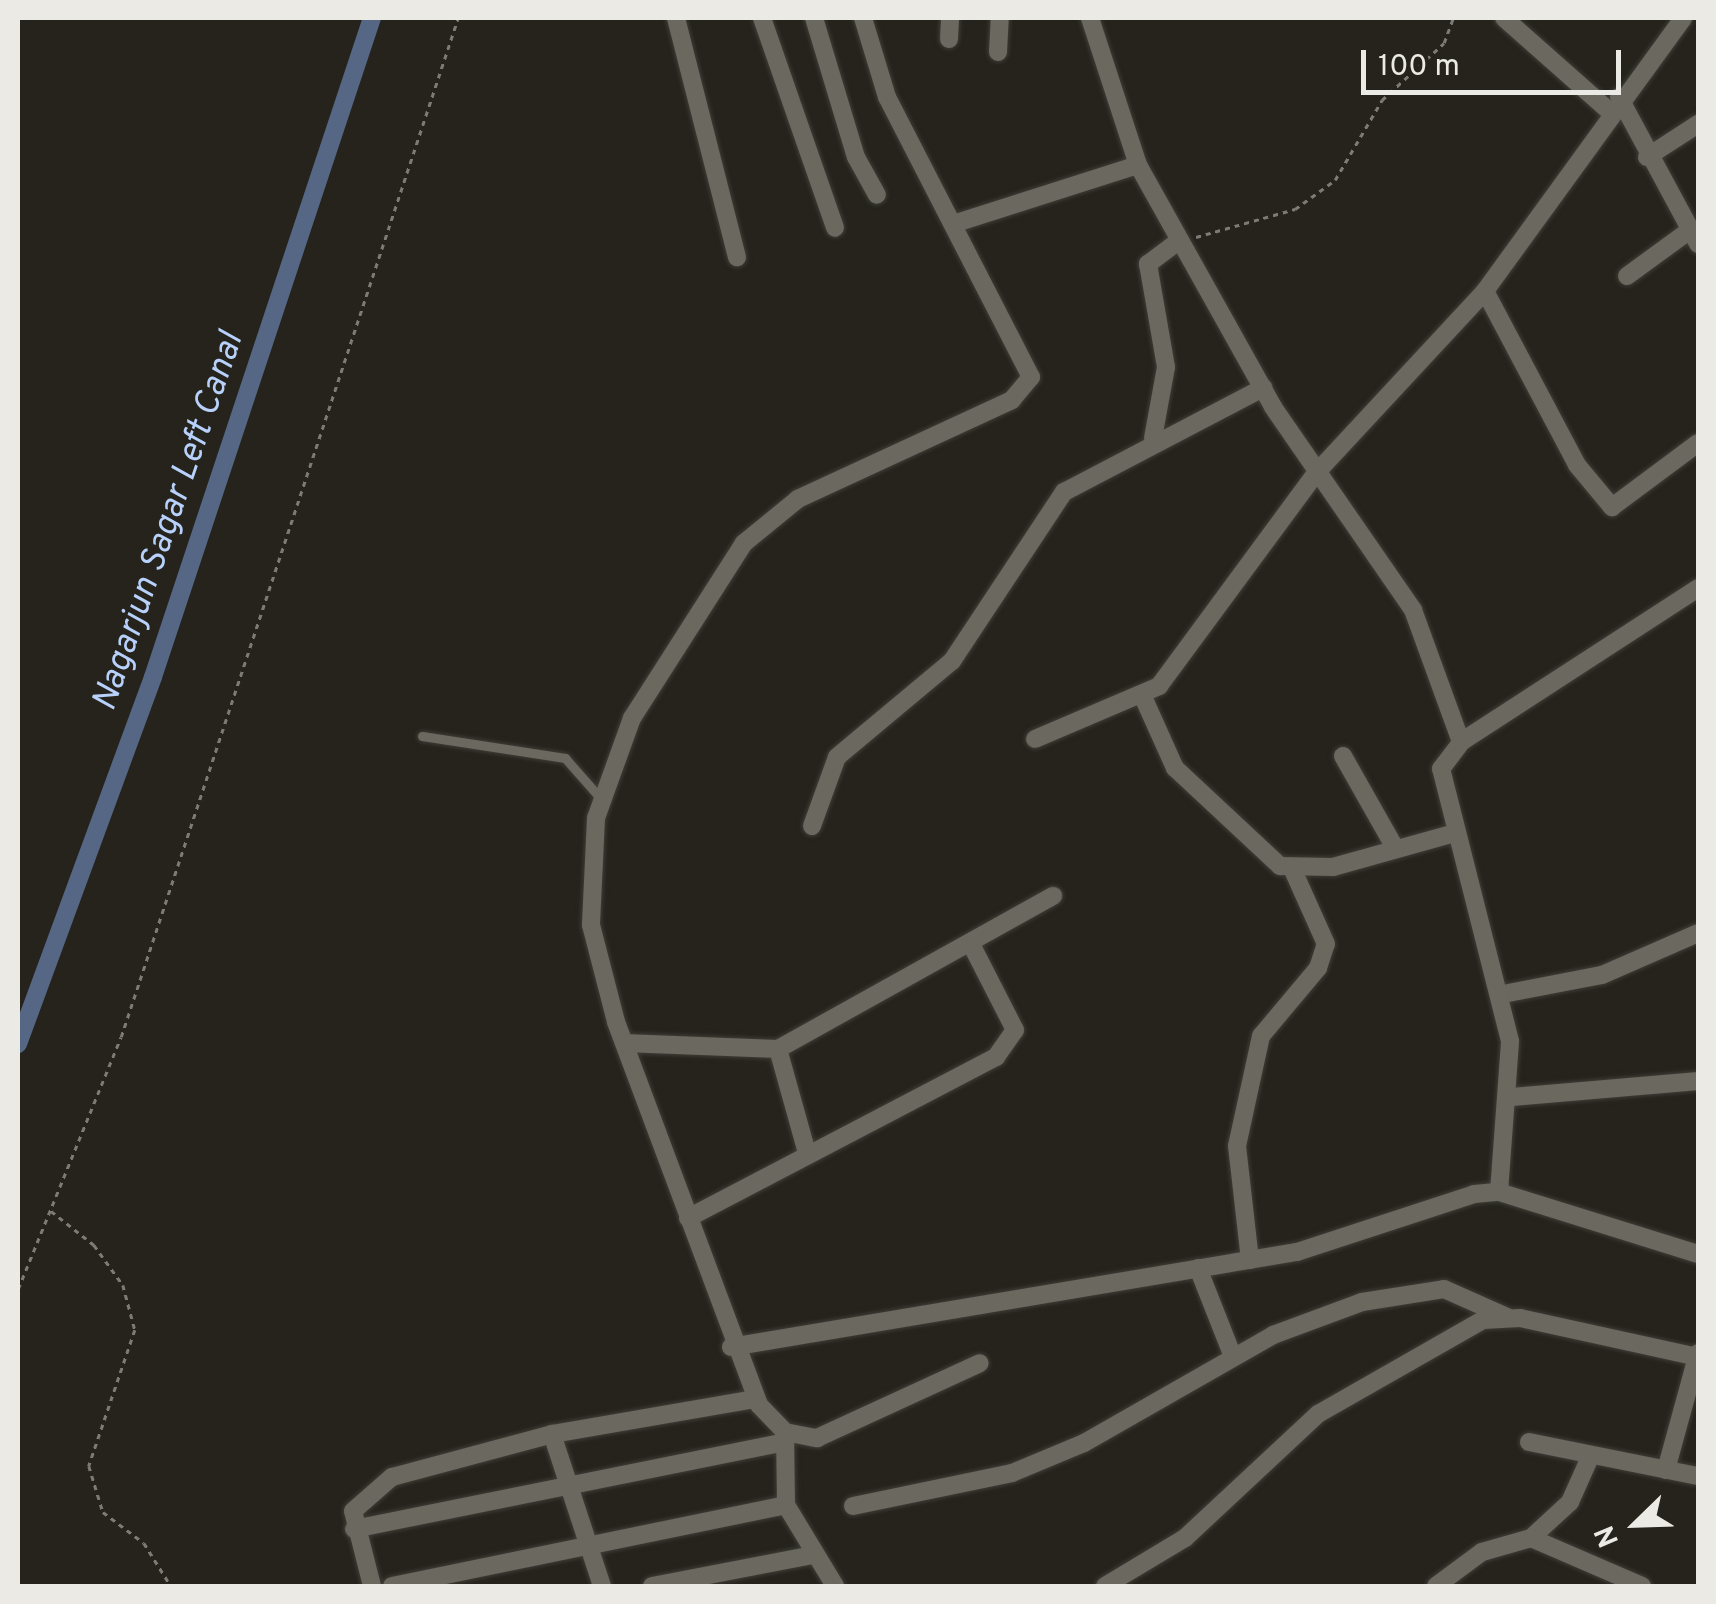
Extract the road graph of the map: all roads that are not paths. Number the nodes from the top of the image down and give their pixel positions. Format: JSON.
{"nodes":[{"id":1,"x":676,"y":18,"type":"edge"},
{"id":2,"x":762,"y":18,"type":"edge"},
{"id":3,"x":814,"y":18,"type":"edge"},
{"id":4,"x":863,"y":18,"type":"edge"},
{"id":5,"x":950,"y":18,"type":"edge"},
{"id":6,"x":1000,"y":18,"type":"edge"},
{"id":7,"x":1090,"y":18,"type":"edge"},
{"id":8,"x":1504,"y":18,"type":"edge"},
{"id":9,"x":1683,"y":18,"type":"edge"},
{"id":10,"x":950,"y":39,"type":"dead end"},
{"id":11,"x":998,"y":52,"type":"dead end"},
{"id":12,"x":1613,"y":104,"type":"junction"},
{"id":13,"x":1698,"y":124,"type":"edge"},
{"id":14,"x":1647,"y":157,"type":"junction"},
{"id":15,"x":1138,"y":165,"type":"junction"},
{"id":16,"x":878,"y":195,"type":"dead end"},
{"id":17,"x":954,"y":224,"type":"junction"},
{"id":18,"x":835,"y":228,"type":"dead end"},
{"id":19,"x":1696,"y":240,"type":"edge"},
{"id":20,"x":1178,"y":242,"type":"junction"},
{"id":21,"x":737,"y":257,"type":"dead end"},
{"id":22,"x":1628,"y":276,"type":"dead end"},
{"id":23,"x":1485,"y":291,"type":"junction"},
{"id":24,"x":1263,"y":388,"type":"junction"},
{"id":25,"x":1154,"y":438,"type":"junction"},
{"id":26,"x":1698,"y":442,"type":"edge"},
{"id":27,"x":1317,"y":472,"type":"junction"},
{"id":28,"x":1698,"y":588,"type":"edge"},
{"id":29,"x":1144,"y":699,"type":"junction"},
{"id":30,"x":422,"y":736,"type":"dead end"},
{"id":31,"x":1035,"y":739,"type":"dead end"},
{"id":32,"x":1460,"y":742,"type":"junction"},
{"id":33,"x":1343,"y":756,"type":"dead end"},
{"id":34,"x":603,"y":802,"type":"junction"},
{"id":35,"x":812,"y":826,"type":"dead end"},
{"id":36,"x":1455,"y":833,"type":"junction"},
{"id":37,"x":1395,"y":848,"type":"junction"},
{"id":38,"x":1292,"y":868,"type":"junction"},
{"id":39,"x":1053,"y":896,"type":"dead end"},
{"id":40,"x":1698,"y":933,"type":"edge"},
{"id":41,"x":971,"y":944,"type":"junction"},
{"id":42,"x":1503,"y":994,"type":"junction"},
{"id":43,"x":624,"y":1043,"type":"junction"},
{"id":44,"x":778,"y":1049,"type":"junction"},
{"id":45,"x":1698,"y":1081,"type":"edge"},
{"id":46,"x":1512,"y":1097,"type":"junction"},
{"id":47,"x":807,"y":1153,"type":"junction"},
{"id":48,"x":1499,"y":1192,"type":"junction"},
{"id":49,"x":688,"y":1218,"type":"junction"},
{"id":50,"x":1698,"y":1254,"type":"edge"},
{"id":51,"x":1250,"y":1260,"type":"junction"},
{"id":52,"x":1198,"y":1268,"type":"junction"},
{"id":53,"x":1507,"y":1317,"type":"junction"},
{"id":54,"x":731,"y":1347,"type":"junction"},
{"id":55,"x":1698,"y":1355,"type":"edge"},
{"id":56,"x":1233,"y":1358,"type":"junction"},
{"id":57,"x":980,"y":1363,"type":"dead end"},
{"id":58,"x":754,"y":1399,"type":"junction"},
{"id":59,"x":552,"y":1434,"type":"junction"},
{"id":60,"x":785,"y":1437,"type":"junction"},
{"id":61,"x":1529,"y":1442,"type":"dead end"},
{"id":62,"x":1592,"y":1455,"type":"junction"},
{"id":63,"x":1666,"y":1470,"type":"junction"},
{"id":64,"x":1698,"y":1476,"type":"edge"},
{"id":65,"x":568,"y":1484,"type":"junction"},
{"id":66,"x":786,"y":1505,"type":"junction"},
{"id":67,"x":854,"y":1506,"type":"dead end"},
{"id":68,"x":354,"y":1530,"type":"junction"},
{"id":69,"x":1531,"y":1538,"type":"junction"},
{"id":70,"x":585,"y":1541,"type":"junction"},
{"id":71,"x":812,"y":1555,"type":"junction"},
{"id":72,"x":372,"y":1586,"type":"edge"},
{"id":73,"x":392,"y":1586,"type":"edge"},
{"id":74,"x":602,"y":1586,"type":"edge"},
{"id":75,"x":652,"y":1586,"type":"edge"},
{"id":76,"x":834,"y":1586,"type":"edge"},
{"id":77,"x":1105,"y":1586,"type":"edge"},
{"id":78,"x":1436,"y":1586,"type":"edge"},
{"id":79,"x":1642,"y":1586,"type":"edge"}],
"edges":[{"from":1,"to":21,"type":"street"},
{"from":2,"to":18,"type":"street"},
{"from":3,"to":16,"type":"street"},
{"from":4,"to":17,"type":"street"},
{"from":5,"to":10,"type":"street"},
{"from":6,"to":11,"type":"street"},
{"from":7,"to":15,"type":"street"},
{"from":8,"to":12,"type":"street"},
{"from":9,"to":12,"type":"street"},
{"from":12,"to":14,"type":"street"},
{"from":12,"to":23,"type":"street"},
{"from":13,"to":14,"type":"street"},
{"from":14,"to":19,"type":"street"},
{"from":15,"to":17,"type":"street"},
{"from":15,"to":20,"type":"street"},
{"from":17,"to":34,"type":"street"},
{"from":19,"to":22,"type":"street"},
{"from":20,"to":24,"type":"street"},
{"from":20,"to":25,"type":"street"},
{"from":23,"to":26,"type":"street"},
{"from":23,"to":27,"type":"street"},
{"from":24,"to":25,"type":"street"},
{"from":24,"to":27,"type":"street"},
{"from":25,"to":35,"type":"street"},
{"from":27,"to":29,"type":"street"},
{"from":27,"to":32,"type":"street"},
{"from":28,"to":32,"type":"street"},
{"from":29,"to":31,"type":"street"},
{"from":29,"to":38,"type":"street"},
{"from":30,"to":34,"type":"lane"},
{"from":32,"to":36,"type":"street"},
{"from":33,"to":37,"type":"street"},
{"from":34,"to":43,"type":"street"},
{"from":36,"to":37,"type":"street"},
{"from":36,"to":42,"type":"street"},
{"from":37,"to":38,"type":"street"},
{"from":38,"to":51,"type":"street"},
{"from":39,"to":41,"type":"street"},
{"from":40,"to":42,"type":"street"},
{"from":41,"to":44,"type":"street"},
{"from":41,"to":47,"type":"street"},
{"from":42,"to":46,"type":"street"},
{"from":43,"to":44,"type":"street"},
{"from":43,"to":49,"type":"street"},
{"from":44,"to":47,"type":"street"},
{"from":45,"to":46,"type":"street"},
{"from":46,"to":48,"type":"street"},
{"from":47,"to":49,"type":"street"},
{"from":48,"to":50,"type":"street"},
{"from":48,"to":51,"type":"street"},
{"from":49,"to":54,"type":"street"},
{"from":51,"to":52,"type":"street"},
{"from":52,"to":54,"type":"street"},
{"from":52,"to":56,"type":"street"},
{"from":53,"to":55,"type":"street"},
{"from":53,"to":56,"type":"street"},
{"from":53,"to":77,"type":"street"},
{"from":54,"to":58,"type":"street"},
{"from":55,"to":63,"type":"street"},
{"from":56,"to":67,"type":"street"},
{"from":57,"to":60,"type":"street"},
{"from":58,"to":59,"type":"street"},
{"from":58,"to":60,"type":"street"},
{"from":59,"to":65,"type":"street"},
{"from":59,"to":68,"type":"street"},
{"from":60,"to":65,"type":"street"},
{"from":60,"to":66,"type":"street"},
{"from":61,"to":62,"type":"street"},
{"from":62,"to":63,"type":"street"},
{"from":62,"to":69,"type":"street"},
{"from":63,"to":64,"type":"street"},
{"from":65,"to":68,"type":"street"},
{"from":65,"to":70,"type":"street"},
{"from":66,"to":70,"type":"street"},
{"from":66,"to":71,"type":"street"},
{"from":68,"to":72,"type":"street"},
{"from":69,"to":78,"type":"street"},
{"from":69,"to":79,"type":"street"},
{"from":70,"to":73,"type":"street"},
{"from":70,"to":74,"type":"street"},
{"from":71,"to":75,"type":"street"},
{"from":71,"to":76,"type":"street"}]}
